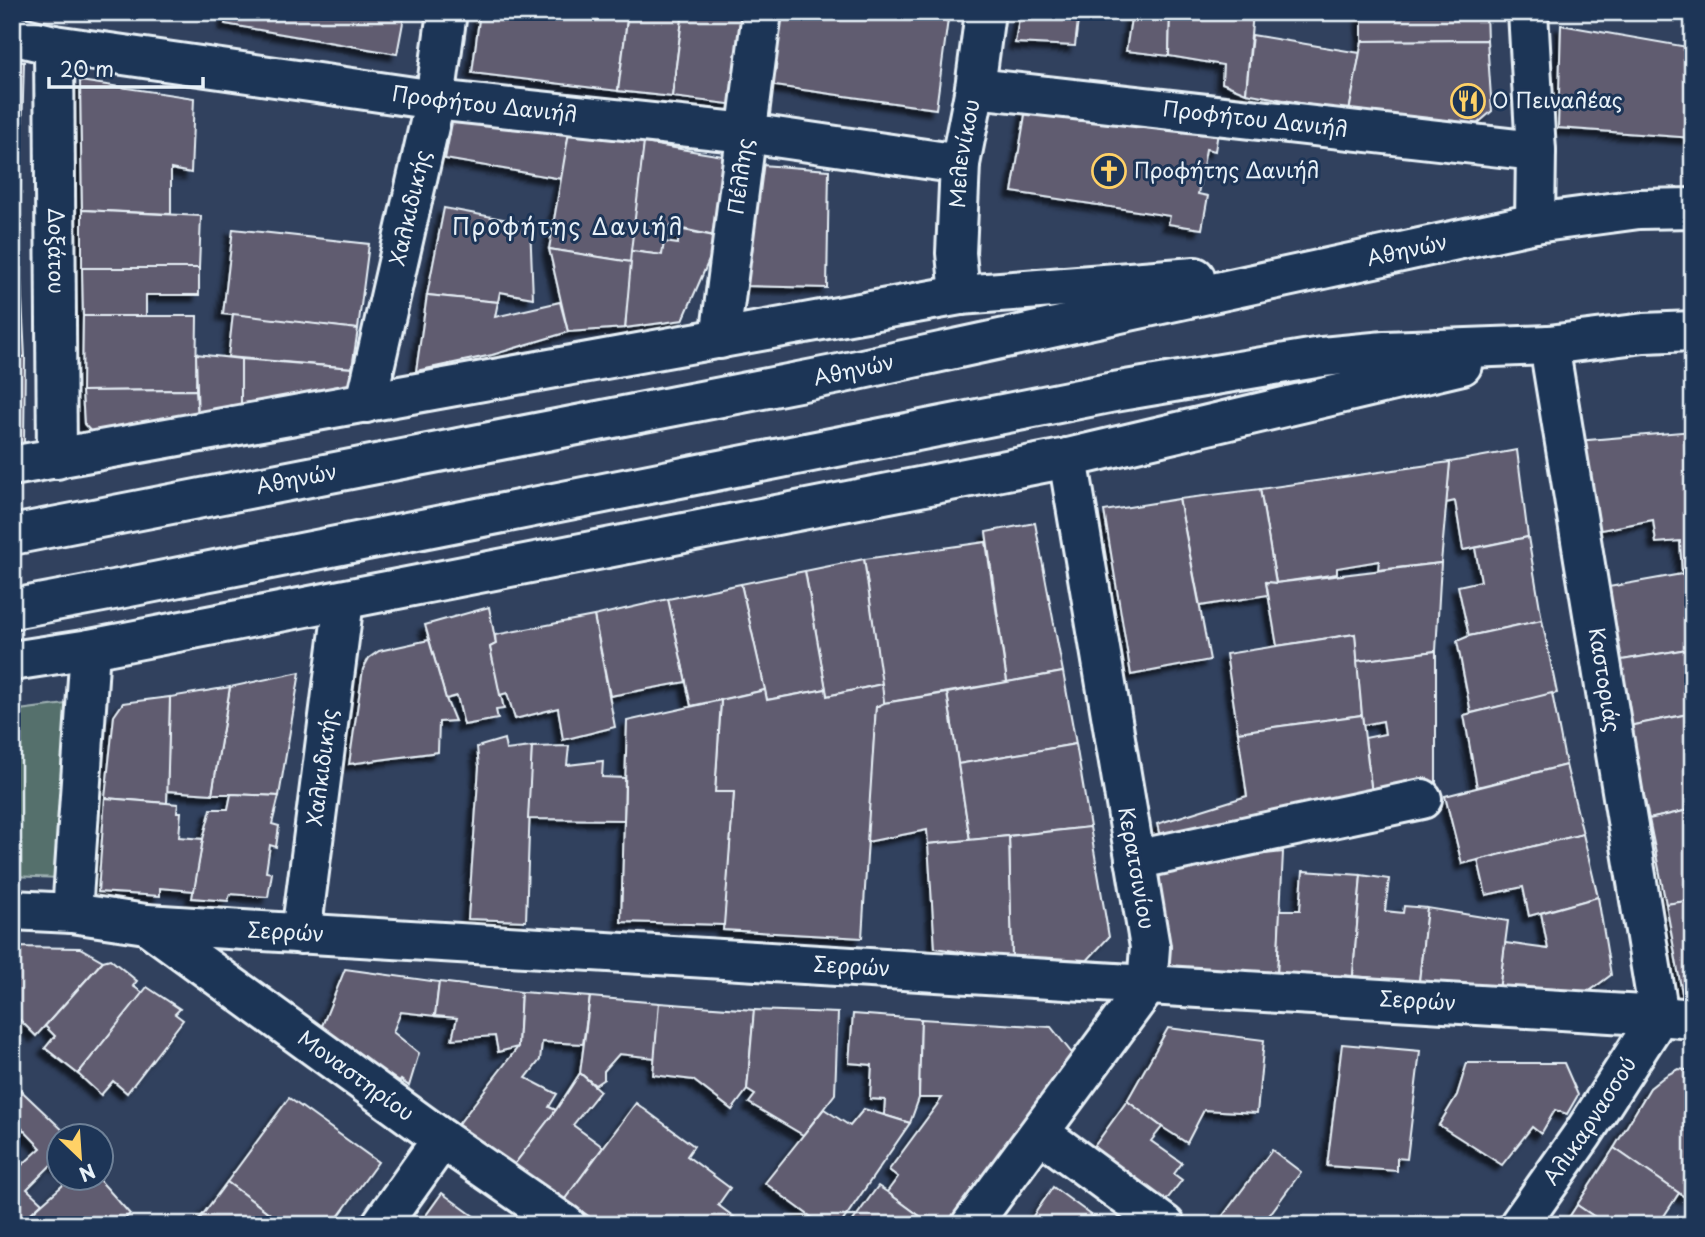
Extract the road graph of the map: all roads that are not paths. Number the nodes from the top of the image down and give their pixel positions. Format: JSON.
{"nodes":[{"id":1,"x":447,"y":12,"type":"edge"},
{"id":2,"x":762,"y":12,"type":"edge"},
{"id":3,"x":985,"y":12,"type":"edge"},
{"id":4,"x":1528,"y":12,"type":"edge"},
{"id":5,"x":12,"y":35,"type":"edge"},
{"id":6,"x":54,"y":45,"type":"junction"},
{"id":7,"x":975,"y":88,"type":"junction"},
{"id":8,"x":435,"y":100,"type":"junction"},
{"id":9,"x":747,"y":133,"type":"junction"},
{"id":10,"x":1536,"y":151,"type":"junction"},
{"id":11,"x":960,"y":164,"type":"junction"},
{"id":12,"x":1693,"y":208,"type":"edge"},
{"id":13,"x":1535,"y":223,"type":"junction"},
{"id":14,"x":1340,"y":266,"type":"junction"},
{"id":15,"x":960,"y":295,"type":"junction"},
{"id":16,"x":1693,"y":331,"type":"edge"},
{"id":17,"x":720,"y":339,"type":"junction"},
{"id":18,"x":1549,"y":345,"type":"junction"},
{"id":19,"x":366,"y":403,"type":"junction"},
{"id":20,"x":1068,"y":458,"type":"junction"},
{"id":21,"x":57,"y":459,"type":"junction"},
{"id":22,"x":12,"y":467,"type":"edge"},
{"id":23,"x":12,"y":536,"type":"edge"},
{"id":24,"x":344,"y":600,"type":"junction"},
{"id":25,"x":12,"y":609,"type":"edge"},
{"id":26,"x":90,"y":649,"type":"junction"},
{"id":27,"x":12,"y":661,"type":"edge"},
{"id":28,"x":1422,"y":799,"type":"dead end"},
{"id":29,"x":1135,"y":860,"type":"junction"},
{"id":30,"x":12,"y":910,"type":"edge"},
{"id":31,"x":72,"y":914,"type":"junction"},
{"id":32,"x":146,"y":924,"type":"junction"},
{"id":33,"x":301,"y":934,"type":"junction"},
{"id":34,"x":1147,"y":986,"type":"junction"},
{"id":35,"x":1676,"y":1018,"type":"edge"},
{"id":36,"x":1040,"y":1133,"type":"junction"},
{"id":37,"x":442,"y":1139,"type":"junction"},
{"id":38,"x":381,"y":1225,"type":"edge"},
{"id":39,"x":566,"y":1225,"type":"edge"},
{"id":40,"x":971,"y":1225,"type":"edge"},
{"id":41,"x":1165,"y":1225,"type":"edge"},
{"id":42,"x":1519,"y":1225,"type":"edge"}],
"edges":[{"from":1,"to":8,"type":"main road","name":"Χαλκιδικής"},
{"from":2,"to":9,"type":"main road","name":"Πέλλης"},
{"from":3,"to":7,"type":"main road","name":"Μελενίκου"},
{"from":4,"to":10,"type":"main road"},
{"from":5,"to":6,"type":"main road","name":"Προφήτου Δανιήλ"},
{"from":6,"to":8,"type":"main road","name":"Προφήτου Δανιήλ"},
{"from":6,"to":21,"type":"main road","name":"Δοξάτου"},
{"from":7,"to":10,"type":"main road","name":"Προφήτου Δανιήλ"},
{"from":7,"to":11,"type":"main road","name":"Μελενίκου"},
{"from":8,"to":9,"type":"main road","name":"Προφήτου Δανιήλ"},
{"from":8,"to":19,"type":"main road","name":"Χαλκιδικής"},
{"from":9,"to":11,"type":"main road","name":"Προφήτου Δανιήλ"},
{"from":9,"to":17,"type":"main road","name":"Πέλλης"},
{"from":10,"to":13,"type":"main road"},
{"from":11,"to":15,"type":"main road","name":"Μελενίκου"},
{"from":12,"to":13,"type":"main road","name":"Αθηνών"},
{"from":13,"to":14,"type":"main road","name":"Αθηνών"},
{"from":14,"to":15,"type":"main road"},
{"from":14,"to":23,"type":"main road","name":"Αθηνών"},
{"from":15,"to":17,"type":"main road"},
{"from":16,"to":18,"type":"main road"},
{"from":17,"to":19,"type":"main road"},
{"from":18,"to":20,"type":"main road"},
{"from":18,"to":25,"type":"main road"},
{"from":18,"to":35,"type":"main road","name":"Καστοριάς"},
{"from":19,"to":21,"type":"main road"},
{"from":20,"to":24,"type":"main road"},
{"from":20,"to":29,"type":"main road","name":"Κερατσινίου"},
{"from":21,"to":22,"type":"main road"},
{"from":24,"to":26,"type":"main road"},
{"from":24,"to":33,"type":"main road","name":"Χαλκιδικής"},
{"from":26,"to":27,"type":"main road"},
{"from":26,"to":31,"type":"main road"},
{"from":28,"to":29,"type":"main road"},
{"from":29,"to":34,"type":"main road","name":"Κερατσινίου"},
{"from":30,"to":31,"type":"main road","name":"Σερρών"},
{"from":31,"to":32,"type":"main road","name":"Σερρών"},
{"from":32,"to":33,"type":"main road","name":"Σερρών"},
{"from":32,"to":37,"type":"main road","name":"Μοναστηρίου"},
{"from":33,"to":34,"type":"main road","name":"Σερρών"},
{"from":34,"to":35,"type":"main road","name":"Σερρών"},
{"from":34,"to":36,"type":"main road"},
{"from":35,"to":42,"type":"main road","name":"Αλικαρνασσού"},
{"from":36,"to":40,"type":"main road"},
{"from":36,"to":41,"type":"main road"},
{"from":37,"to":38,"type":"main road"},
{"from":37,"to":39,"type":"main road","name":"Μοναστηρίου"}]}
